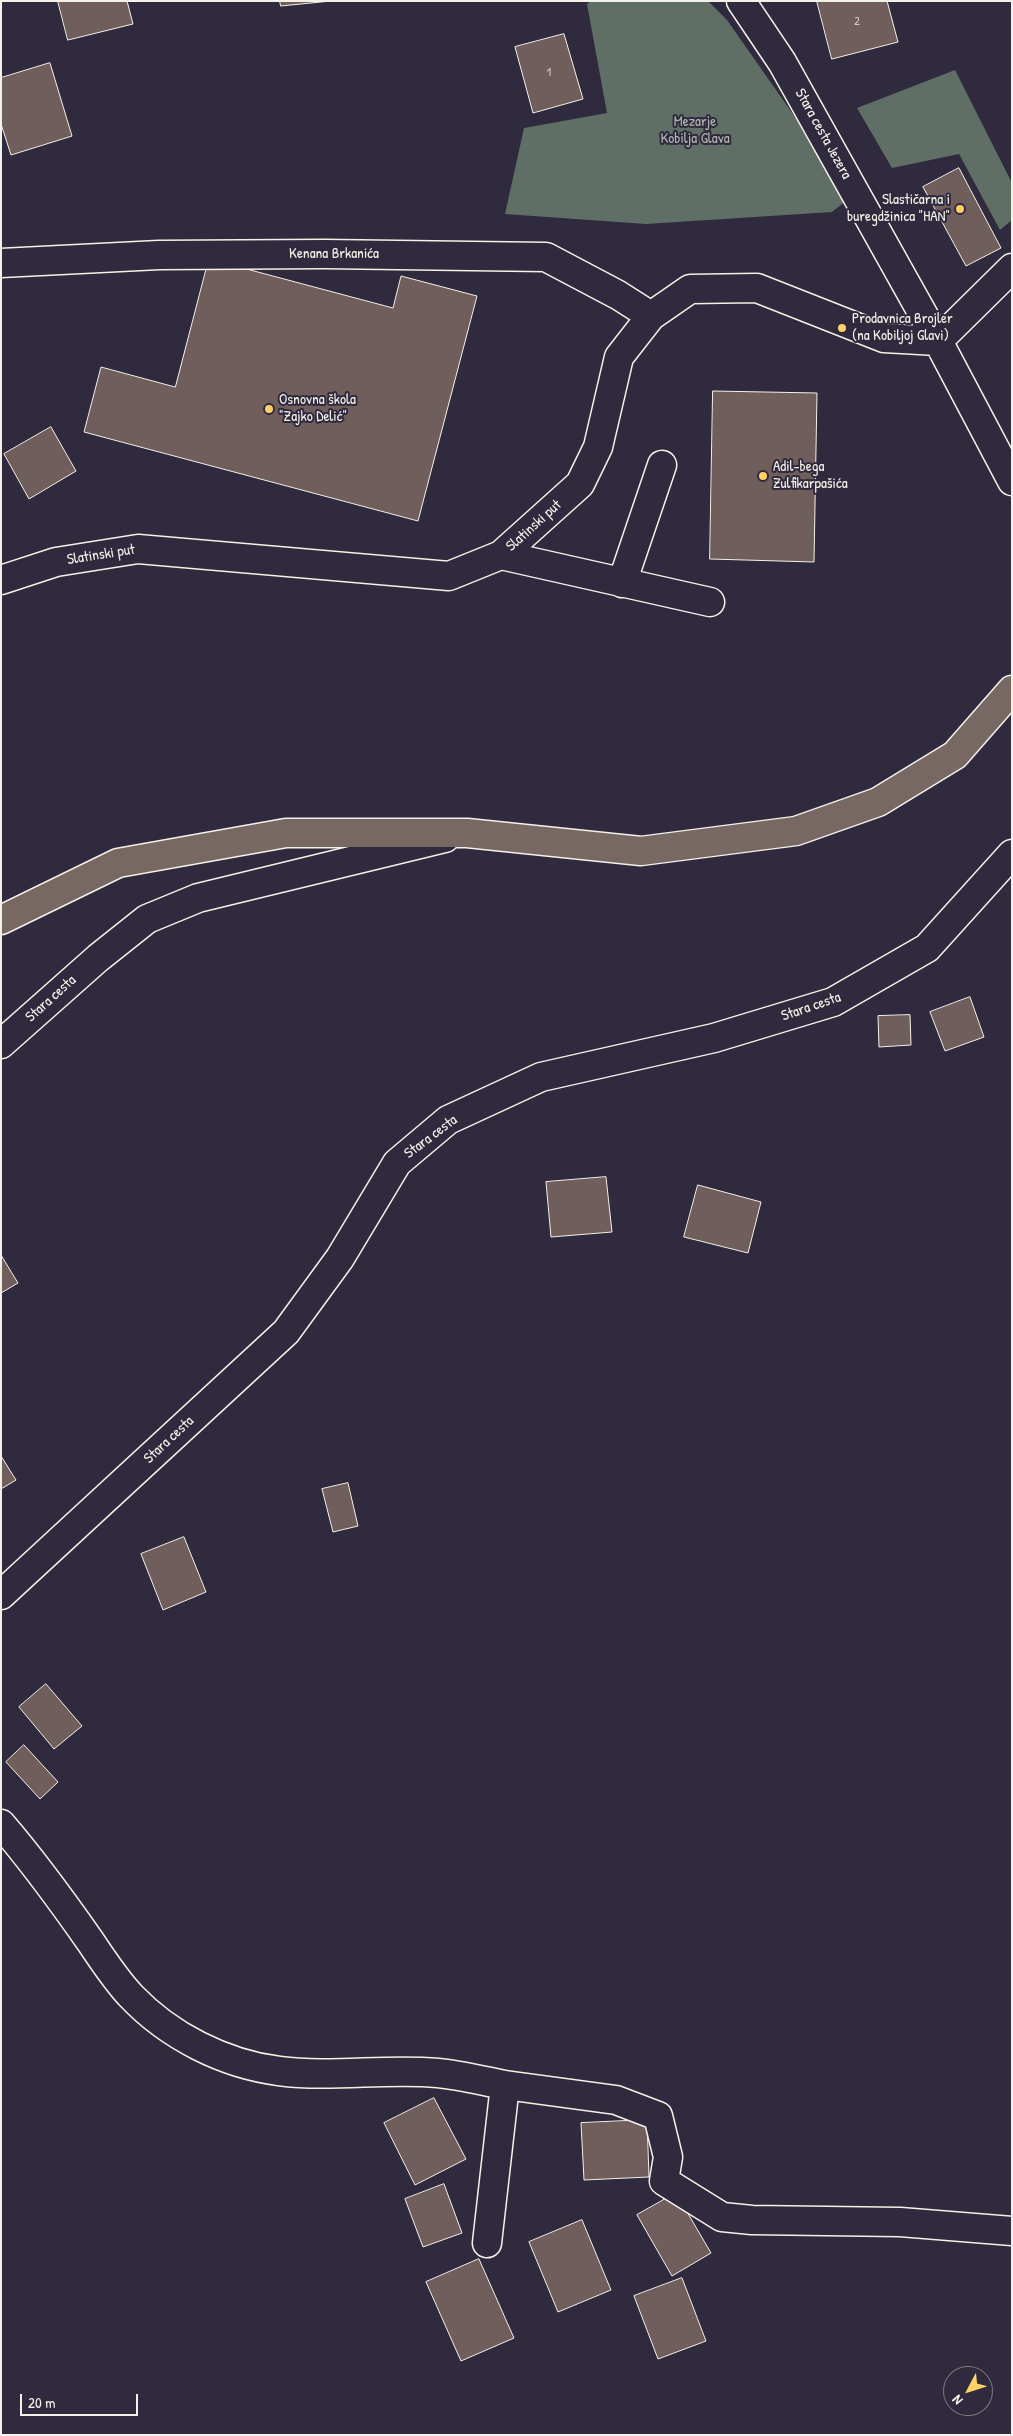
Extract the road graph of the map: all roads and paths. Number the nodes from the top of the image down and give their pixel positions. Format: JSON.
{"nodes":[{"id":1,"x":741,"y":1,"type":"edge"},
{"id":2,"x":1,"y":263,"type":"edge"},
{"id":3,"x":1012,"y":268,"type":"edge"},
{"id":4,"x":651,"y":316,"type":"junction"},
{"id":5,"x":938,"y":341,"type":"junction"},
{"id":6,"x":662,"y":465,"type":"dead end"},
{"id":7,"x":1012,"y":481,"type":"edge"},
{"id":8,"x":501,"y":555,"type":"junction"},
{"id":9,"x":1,"y":580,"type":"edge"},
{"id":10,"x":622,"y":583,"type":"junction"},
{"id":11,"x":710,"y":602,"type":"dead end"},
{"id":12,"x":1010,"y":697,"type":"edge"},
{"id":13,"x":467,"y":833,"type":"junction"},
{"id":14,"x":1012,"y":854,"type":"edge"},
{"id":15,"x":1,"y":920,"type":"edge"},
{"id":16,"x":1,"y":1044,"type":"edge"},
{"id":17,"x":1,"y":1594,"type":"edge"},
{"id":18,"x":1,"y":1824,"type":"edge"},
{"id":19,"x":505,"y":2086,"type":"junction"},
{"id":20,"x":1012,"y":2231,"type":"edge"},
{"id":21,"x":487,"y":2243,"type":"dead end"}],
"edges":[{"from":1,"to":5,"type":"street","name":"Stara cesta Jezera"},
{"from":2,"to":4,"type":"street","name":"Kenana Brkanića"},
{"from":3,"to":5,"type":"street"},
{"from":4,"to":5,"type":"street","name":"Slatinski put"},
{"from":4,"to":8,"type":"street","name":"Slatinski put"},
{"from":5,"to":7,"type":"street","name":"Stara cesta Jezera"},
{"from":6,"to":10,"type":"street"},
{"from":8,"to":9,"type":"street","name":"Slatinski put"},
{"from":8,"to":10,"type":"street"},
{"from":10,"to":11,"type":"street"},
{"from":12,"to":13,"type":"main road","name":"Stara cesta"},
{"from":13,"to":15,"type":"main road","name":"Stara cesta"},
{"from":13,"to":16,"type":"street","name":"Stara cesta"},
{"from":14,"to":17,"type":"street","name":"Stara cesta"},
{"from":18,"to":19,"type":"street"},
{"from":19,"to":20,"type":"street"},
{"from":19,"to":21,"type":"street"}]}
